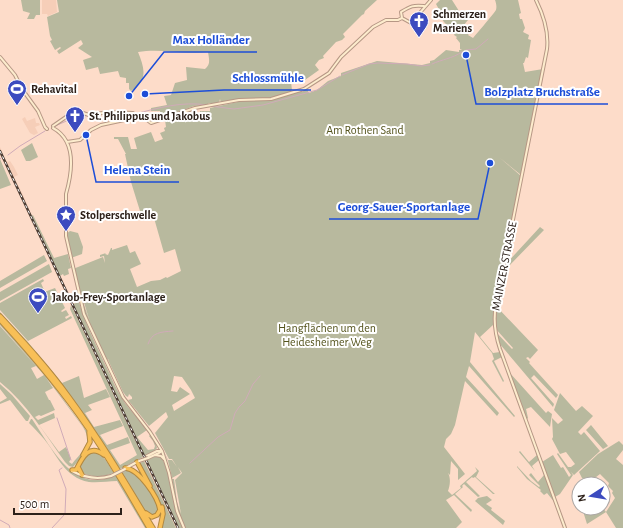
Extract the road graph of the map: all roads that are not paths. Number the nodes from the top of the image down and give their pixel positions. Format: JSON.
{"nodes":[{"id":1,"x":431,"y":0,"type":"edge"},
{"id":2,"x":536,"y":0,"type":"edge"},
{"id":3,"x":425,"y":6,"type":"junction"},
{"id":4,"x":402,"y":18,"type":"junction"},
{"id":5,"x":0,"y":58,"type":"edge"},
{"id":6,"x":134,"y":118,"type":"junction"},
{"id":7,"x":47,"y":129,"type":"dead end"},
{"id":8,"x":67,"y":142,"type":"junction"},
{"id":9,"x":0,"y":316,"type":"edge"},
{"id":10,"x":0,"y":320,"type":"edge"},
{"id":11,"x":87,"y":427,"type":"junction"},
{"id":12,"x":157,"y":443,"type":"junction"},
{"id":13,"x":162,"y":451,"type":"junction"},
{"id":14,"x":155,"y":454,"type":"junction"},
{"id":15,"x":109,"y":460,"type":"junction"},
{"id":16,"x":138,"y":461,"type":"junction"},
{"id":17,"x":166,"y":463,"type":"junction"},
{"id":18,"x":78,"y":466,"type":"junction"},
{"id":19,"x":125,"y":469,"type":"junction"},
{"id":20,"x":72,"y":470,"type":"junction"},
{"id":21,"x":137,"y":474,"type":"junction"},
{"id":22,"x":82,"y":475,"type":"junction"},
{"id":23,"x":137,"y":501,"type":"junction"},
{"id":24,"x":149,"y":528,"type":"edge"},
{"id":25,"x":153,"y":528,"type":"edge"},
{"id":26,"x":160,"y":528,"type":"edge"},
{"id":27,"x":184,"y":528,"type":"edge"},
{"id":28,"x":565,"y":528,"type":"edge"}],
"edges":[{"from":1,"to":3,"type":"main road"},
{"from":2,"to":28,"type":"main road","name":"MAINZER STRASSE"},
{"from":3,"to":4,"type":"main road"},
{"from":3,"to":4,"type":"main road"},
{"from":4,"to":6,"type":"main road"},
{"from":5,"to":7,"type":"main road"},
{"from":6,"to":8,"type":"main road"},
{"from":6,"to":8,"type":"main road"},
{"from":8,"to":12,"type":"main road"},
{"from":9,"to":23,"type":"highway"},
{"from":10,"to":11,"type":"highway"},
{"from":11,"to":15,"type":"highway"},
{"from":11,"to":20,"type":"highway"},
{"from":12,"to":13,"type":"main road"},
{"from":12,"to":14,"type":"main road"},
{"from":13,"to":14,"type":"main road"},
{"from":13,"to":17,"type":"main road"},
{"from":14,"to":16,"type":"main road","bridge":true},
{"from":14,"to":17,"type":"main road"},
{"from":15,"to":18,"type":"highway"},
{"from":15,"to":24,"type":"highway"},
{"from":16,"to":19,"type":"main road"},
{"from":16,"to":21,"type":"highway"},
{"from":16,"to":26,"type":"highway"},
{"from":17,"to":27,"type":"main road"},
{"from":18,"to":20,"type":"highway"},
{"from":18,"to":22,"type":"highway"},
{"from":19,"to":21,"type":"highway"},
{"from":19,"to":22,"type":"main road","bridge":true},
{"from":20,"to":22,"type":"main road"},
{"from":21,"to":23,"type":"highway"},
{"from":23,"to":25,"type":"highway"}]}
